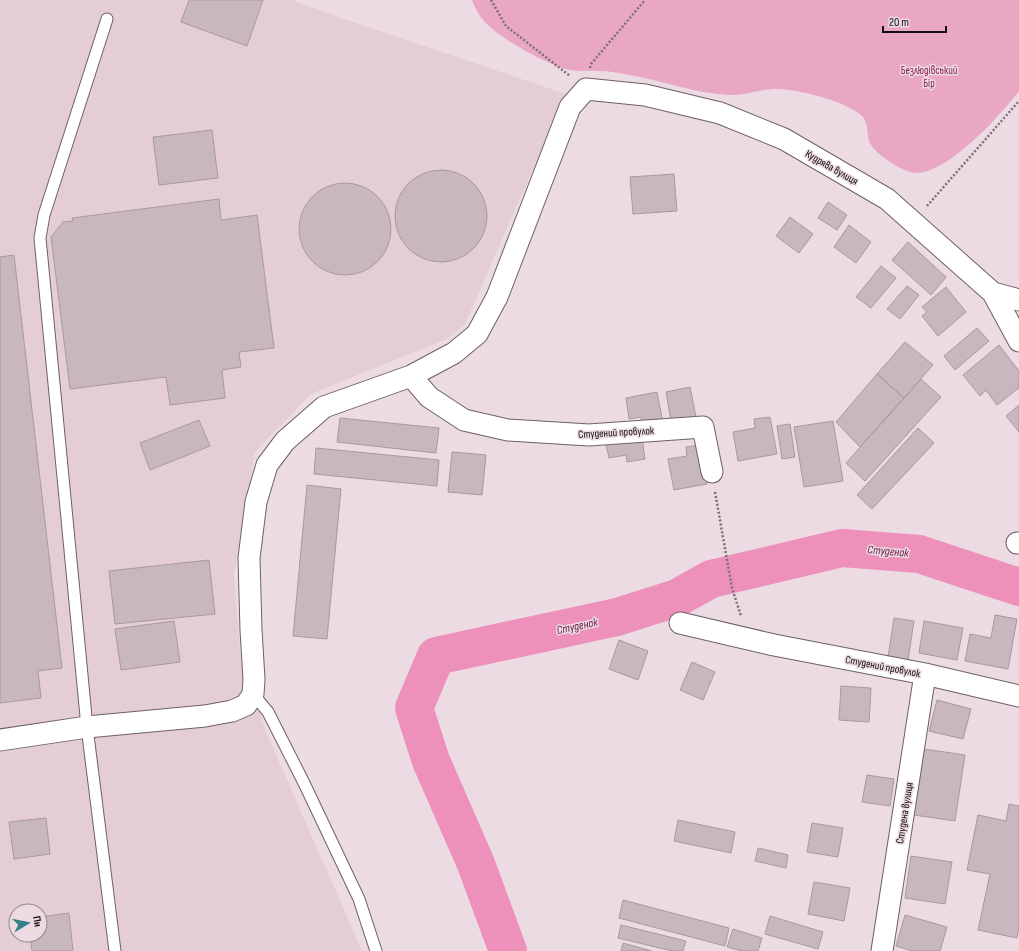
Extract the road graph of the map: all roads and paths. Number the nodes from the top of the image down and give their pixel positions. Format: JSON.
{"nodes":[{"id":1,"x":491,"y":0,"type":"edge"},
{"id":2,"x":645,"y":0,"type":"edge"},
{"id":3,"x":107,"y":20,"type":"dead end"},
{"id":4,"x":586,"y":89,"type":"junction"},
{"id":5,"x":1019,"y":101,"type":"edge"},
{"id":6,"x":914,"y":221,"type":"junction"},
{"id":7,"x":993,"y":293,"type":"junction"},
{"id":8,"x":1019,"y":300,"type":"edge"},
{"id":9,"x":1019,"y":341,"type":"edge"},
{"id":10,"x":411,"y":376,"type":"junction"},
{"id":11,"x":712,"y":472,"type":"joint"},
{"id":12,"x":732,"y":588,"type":"dead end"},
{"id":13,"x":680,"y":623,"type":"dead end"},
{"id":14,"x":925,"y":674,"type":"junction"},
{"id":15,"x":253,"y":694,"type":"junction"},
{"id":16,"x":1019,"y":696,"type":"edge"},
{"id":17,"x":87,"y":727,"type":"junction"},
{"id":18,"x":0,"y":740,"type":"edge"},
{"id":19,"x":115,"y":951,"type":"edge"},
{"id":20,"x":376,"y":951,"type":"edge"},
{"id":21,"x":882,"y":951,"type":"edge"}],
"edges":[{"from":1,"to":4,"type":"path"},
{"from":2,"to":4,"type":"path"},
{"from":3,"to":17,"type":"lane"},
{"from":4,"to":6,"type":"street","name":"Кудрява вулиця"},
{"from":4,"to":10,"type":"street"},
{"from":5,"to":6,"type":"path"},
{"from":6,"to":7,"type":"street","name":"Кудрява вулиця"},
{"from":7,"to":8,"type":"street"},
{"from":7,"to":9,"type":"street","name":"Кудрява вулиця"},
{"from":10,"to":11,"type":"street","name":"Студений провулок"},
{"from":10,"to":15,"type":"street"},
{"from":11,"to":12,"type":"path"},
{"from":13,"to":14,"type":"street","name":"Студений провулок"},
{"from":14,"to":16,"type":"street","name":"Студений провулок"},
{"from":14,"to":21,"type":"street","name":"Студена вулиця"},
{"from":15,"to":17,"type":"street"},
{"from":15,"to":20,"type":"lane"},
{"from":17,"to":18,"type":"street"},
{"from":17,"to":19,"type":"lane"}]}
